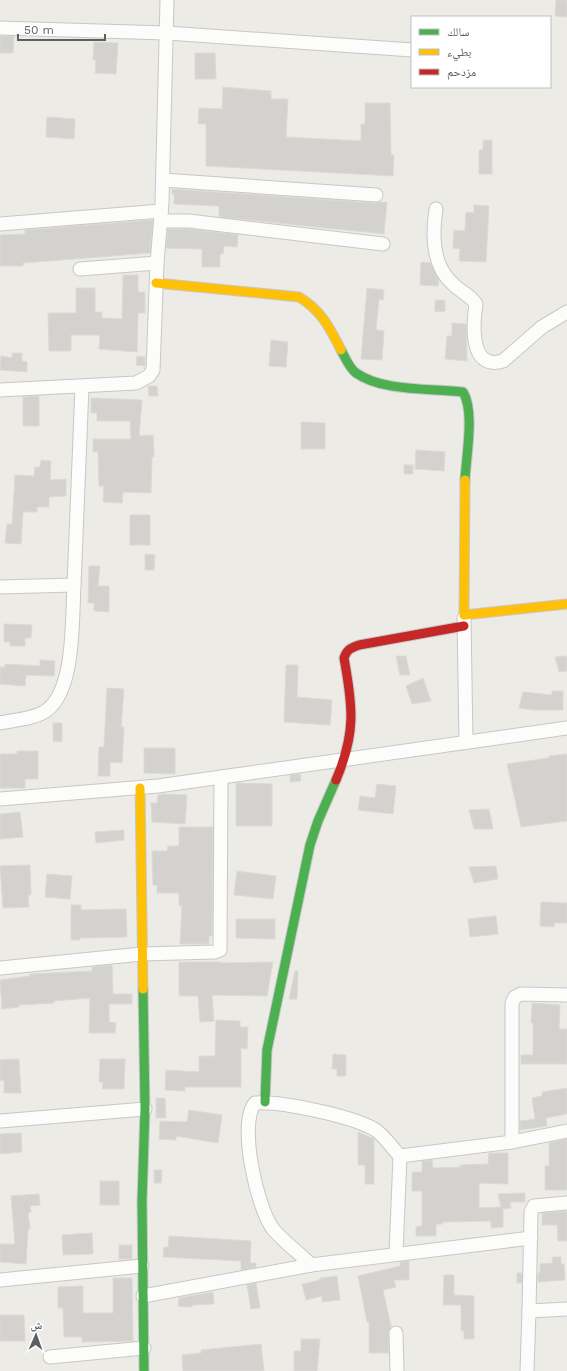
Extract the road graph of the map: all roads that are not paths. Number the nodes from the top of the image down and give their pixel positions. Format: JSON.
{"nodes":[{"id":1,"x":167,"y":0,"type":"edge"},
{"id":2,"x":0,"y":28,"type":"edge"},
{"id":3,"x":166,"y":33,"type":"junction"},
{"id":4,"x":411,"y":50,"type":"edge"},
{"id":5,"x":163,"y":180,"type":"junction"},
{"id":6,"x":376,"y":195,"type":"dead end"},
{"id":7,"x":436,"y":209,"type":"dead end"},
{"id":8,"x":161,"y":216,"type":"junction"},
{"id":9,"x":0,"y":224,"type":"edge"},
{"id":10,"x":382,"y":244,"type":"dead end"},
{"id":11,"x":157,"y":263,"type":"junction"},
{"id":12,"x":80,"y":269,"type":"dead end"},
{"id":13,"x":156,"y":283,"type":"junction"},
{"id":14,"x":567,"y":312,"type":"edge"},
{"id":15,"x":82,"y":386,"type":"junction"},
{"id":16,"x":0,"y":390,"type":"edge"},
{"id":17,"x":74,"y":585,"type":"junction"},
{"id":18,"x":0,"y":588,"type":"edge"},
{"id":19,"x":567,"y":604,"type":"edge"},
{"id":20,"x":464,"y":620,"type":"junction"},
{"id":21,"x":0,"y":723,"type":"edge"},
{"id":22,"x":567,"y":728,"type":"edge"},
{"id":23,"x":466,"y":742,"type":"junction"},
{"id":24,"x":346,"y":759,"type":"junction"},
{"id":25,"x":221,"y":777,"type":"junction"},
{"id":26,"x":140,"y":788,"type":"junction"},
{"id":27,"x":0,"y":799,"type":"edge"},
{"id":28,"x":142,"y":954,"type":"junction"},
{"id":29,"x":0,"y":968,"type":"edge"},
{"id":30,"x":567,"y":995,"type":"edge"},
{"id":31,"x":265,"y":1102,"type":"junction"},
{"id":32,"x":145,"y":1108,"type":"junction"},
{"id":33,"x":0,"y":1121,"type":"edge"},
{"id":34,"x":567,"y":1131,"type":"edge"},
{"id":35,"x":512,"y":1142,"type":"junction"},
{"id":36,"x":400,"y":1156,"type":"junction"},
{"id":37,"x":567,"y":1202,"type":"edge"},
{"id":38,"x":531,"y":1238,"type":"junction"},
{"id":39,"x":396,"y":1253,"type":"junction"},
{"id":40,"x":311,"y":1265,"type":"junction"},
{"id":41,"x":142,"y":1266,"type":"junction"},
{"id":42,"x":0,"y":1280,"type":"edge"},
{"id":43,"x":143,"y":1296,"type":"junction"},
{"id":44,"x":567,"y":1309,"type":"edge"},
{"id":45,"x":529,"y":1312,"type":"junction"},
{"id":46,"x":396,"y":1333,"type":"dead end"},
{"id":47,"x":144,"y":1348,"type":"junction"},
{"id":48,"x":50,"y":1357,"type":"dead end"},
{"id":49,"x":144,"y":1371,"type":"edge"},
{"id":50,"x":397,"y":1371,"type":"edge"},
{"id":51,"x":527,"y":1371,"type":"edge"}],
"edges":[{"from":1,"to":3,"type":"street"},
{"from":2,"to":3,"type":"street"},
{"from":3,"to":4,"type":"street"},
{"from":3,"to":5,"type":"street"},
{"from":5,"to":6,"type":"street"},
{"from":5,"to":8,"type":"street"},
{"from":7,"to":14,"type":"street"},
{"from":8,"to":9,"type":"street"},
{"from":8,"to":10,"type":"street"},
{"from":8,"to":11,"type":"street"},
{"from":11,"to":12,"type":"street"},
{"from":11,"to":13,"type":"street"},
{"from":13,"to":15,"type":"street"},
{"from":13,"to":20,"type":"street"},
{"from":15,"to":16,"type":"street"},
{"from":15,"to":17,"type":"street"},
{"from":17,"to":18,"type":"street"},
{"from":17,"to":21,"type":"street"},
{"from":19,"to":20,"type":"street"},
{"from":20,"to":23,"type":"street"},
{"from":20,"to":24,"type":"street"},
{"from":22,"to":23,"type":"street"},
{"from":23,"to":24,"type":"street"},
{"from":24,"to":25,"type":"street"},
{"from":24,"to":31,"type":"street"},
{"from":25,"to":26,"type":"street"},
{"from":25,"to":28,"type":"street"},
{"from":26,"to":27,"type":"street"},
{"from":26,"to":28,"type":"street"},
{"from":28,"to":29,"type":"street"},
{"from":28,"to":32,"type":"street"},
{"from":30,"to":35,"type":"street"},
{"from":31,"to":36,"type":"street"},
{"from":31,"to":40,"type":"street"},
{"from":32,"to":33,"type":"street"},
{"from":32,"to":41,"type":"street"},
{"from":34,"to":35,"type":"street"},
{"from":35,"to":36,"type":"street"},
{"from":36,"to":39,"type":"street"},
{"from":37,"to":38,"type":"street"},
{"from":38,"to":39,"type":"street"},
{"from":38,"to":45,"type":"street"},
{"from":39,"to":40,"type":"street"},
{"from":40,"to":43,"type":"street"},
{"from":41,"to":42,"type":"street"},
{"from":41,"to":43,"type":"street"},
{"from":43,"to":47,"type":"street"},
{"from":44,"to":45,"type":"street"},
{"from":45,"to":51,"type":"street"},
{"from":46,"to":50,"type":"street"},
{"from":47,"to":48,"type":"street"},
{"from":47,"to":49,"type":"street"}]}
